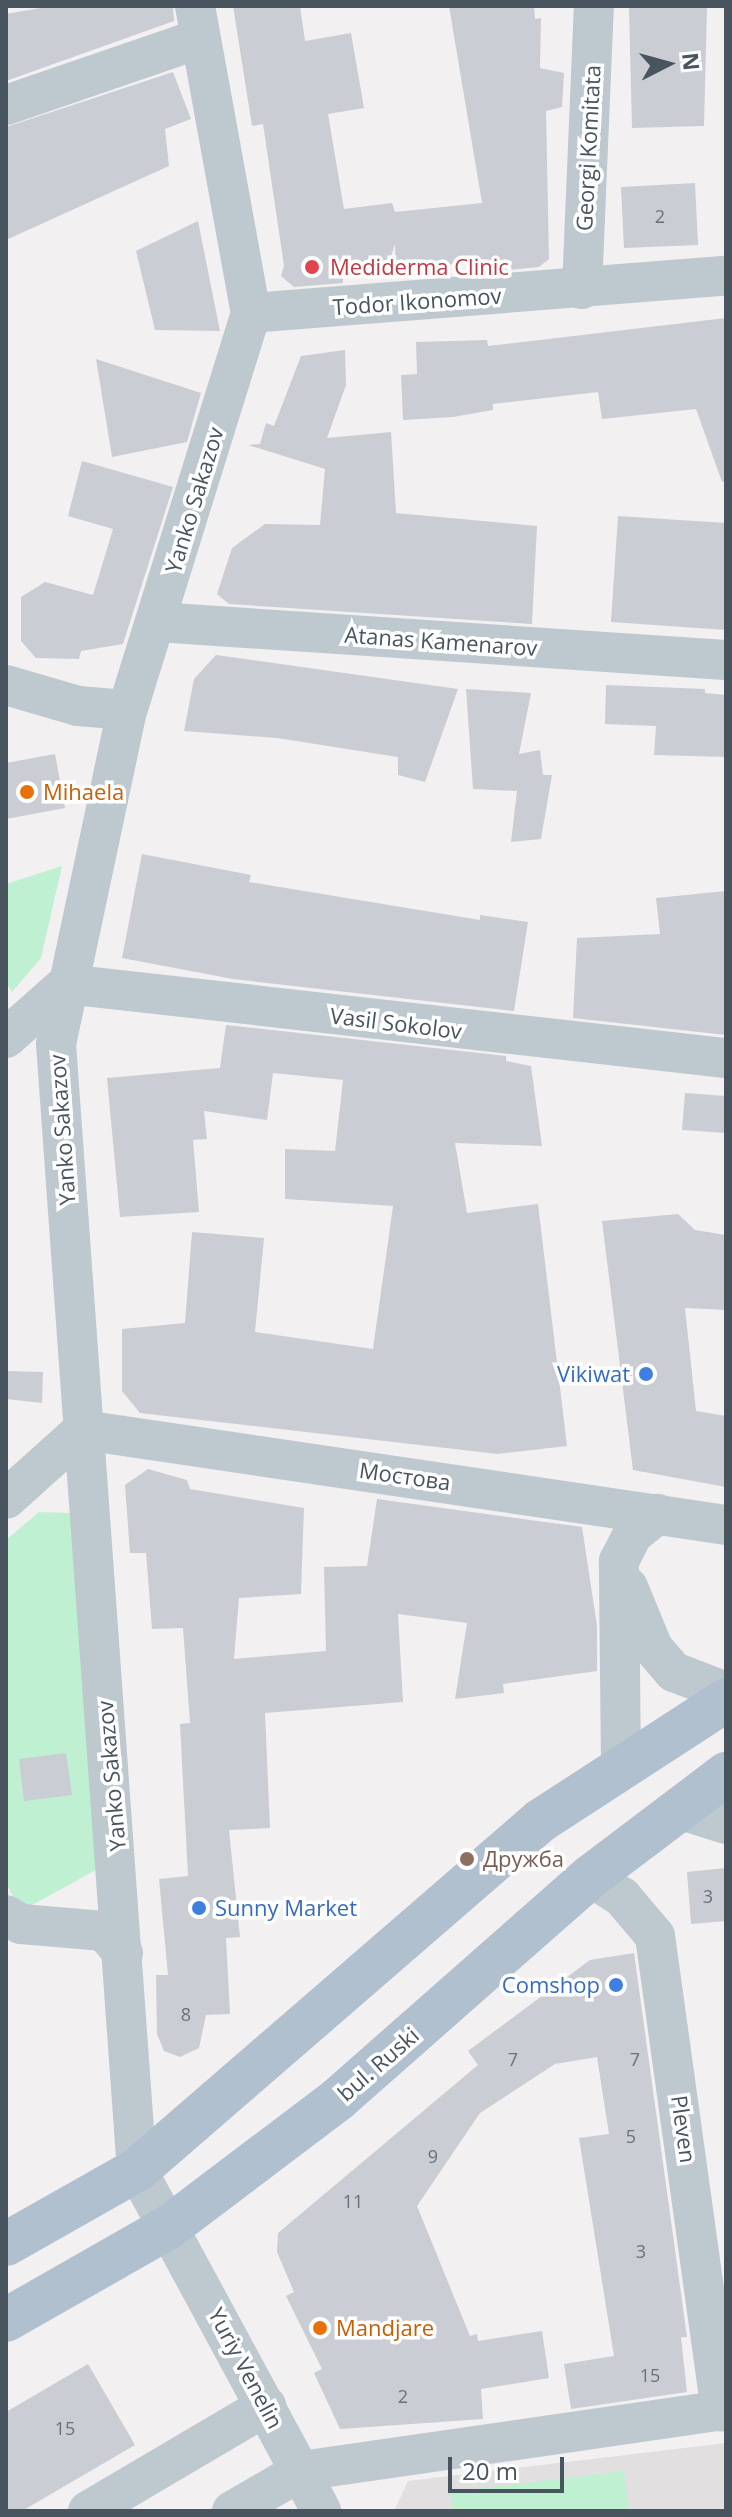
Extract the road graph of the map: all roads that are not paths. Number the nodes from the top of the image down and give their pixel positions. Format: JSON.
{"nodes":[{"id":1,"x":594,"y":6,"type":"edge"},
{"id":2,"x":197,"y":22,"type":"edge"},
{"id":3,"x":6,"y":105,"type":"edge"},
{"id":4,"x":726,"y":276,"type":"edge"},
{"id":5,"x":582,"y":289,"type":"junction"},
{"id":6,"x":251,"y":313,"type":"junction"},
{"id":7,"x":157,"y":622,"type":"junction"},
{"id":8,"x":726,"y":660,"type":"edge"},
{"id":9,"x":6,"y":685,"type":"edge"},
{"id":10,"x":127,"y":710,"type":"junction"},
{"id":11,"x":67,"y":984,"type":"junction"},
{"id":12,"x":6,"y":1038,"type":"edge"},
{"id":13,"x":726,"y":1058,"type":"edge"},
{"id":14,"x":83,"y":1430,"type":"junction"},
{"id":15,"x":6,"y":1499,"type":"edge"},
{"id":16,"x":658,"y":1514,"type":"junction"},
{"id":17,"x":726,"y":1525,"type":"edge"},
{"id":18,"x":619,"y":1561,"type":"junction"},
{"id":19,"x":726,"y":1692,"type":"edge"},
{"id":20,"x":726,"y":1700,"type":"edge"},
{"id":21,"x":621,"y":1767,"type":"junction"},
{"id":22,"x":726,"y":1774,"type":"edge"},
{"id":23,"x":678,"y":1809,"type":"junction"},
{"id":24,"x":726,"y":1824,"type":"edge"},
{"id":25,"x":590,"y":1877,"type":"junction"},
{"id":26,"x":6,"y":1915,"type":"edge"},
{"id":27,"x":123,"y":1953,"type":"junction"},
{"id":28,"x":137,"y":2170,"type":"junction"},
{"id":29,"x":169,"y":2227,"type":"junction"},
{"id":30,"x":6,"y":2244,"type":"edge"},
{"id":31,"x":6,"y":2320,"type":"edge"},
{"id":32,"x":266,"y":2406,"type":"junction"},
{"id":33,"x":723,"y":2411,"type":"edge"},
{"id":34,"x":301,"y":2471,"type":"junction"},
{"id":35,"x":88,"y":2511,"type":"edge"},
{"id":36,"x":232,"y":2511,"type":"edge"},
{"id":37,"x":321,"y":2511,"type":"edge"}],
"edges":[{"from":1,"to":5,"type":"street","name":"Georgi Komitata"},
{"from":2,"to":3,"type":"street"},
{"from":2,"to":6,"type":"street","name":"Yanko Sakazov"},
{"from":4,"to":5,"type":"street","name":"Todor Ikonomov"},
{"from":5,"to":6,"type":"street","name":"Todor Ikonomov"},
{"from":6,"to":7,"type":"street","name":"Yanko Sakazov"},
{"from":7,"to":8,"type":"street","name":"Atanas Kamenarov"},
{"from":7,"to":10,"type":"street","name":"Yanko Sakazov"},
{"from":9,"to":10,"type":"street"},
{"from":10,"to":11,"type":"street","name":"Yanko Sakazov"},
{"from":11,"to":12,"type":"street"},
{"from":11,"to":13,"type":"street","name":"Vasil Sokolov"},
{"from":11,"to":14,"type":"street","name":"Yanko Sakazov"},
{"from":14,"to":15,"type":"street"},
{"from":14,"to":16,"type":"street","name":"Мостова"},
{"from":14,"to":27,"type":"street","name":"Yanko Sakazov"},
{"from":16,"to":17,"type":"street","name":"Мостова"},
{"from":16,"to":18,"type":"street"},
{"from":18,"to":19,"type":"street"},
{"from":18,"to":21,"type":"street"},
{"from":20,"to":21,"type":"main road"},
{"from":21,"to":28,"type":"main road"},
{"from":22,"to":23,"type":"main road","name":"bul. Ruski"},
{"from":23,"to":24,"type":"street"},
{"from":23,"to":25,"type":"main road","name":"bul. Ruski"},
{"from":25,"to":29,"type":"main road","name":"bul. Ruski"},
{"from":25,"to":33,"type":"street","name":"Pleven"},
{"from":26,"to":27,"type":"street"},
{"from":27,"to":28,"type":"street","name":"Yanko Sakazov"},
{"from":28,"to":29,"type":"street","name":"Yanko Sakazov"},
{"from":28,"to":30,"type":"main road"},
{"from":29,"to":31,"type":"main road","name":"bul. Ruski"},
{"from":29,"to":32,"type":"street","name":"Yuriy Venelin"},
{"from":32,"to":34,"type":"street","name":"Yuriy Venelin"},
{"from":32,"to":35,"type":"street"},
{"from":33,"to":34,"type":"street"},
{"from":34,"to":36,"type":"street"},
{"from":34,"to":37,"type":"street","name":"Yuriy Venelin"}]}
